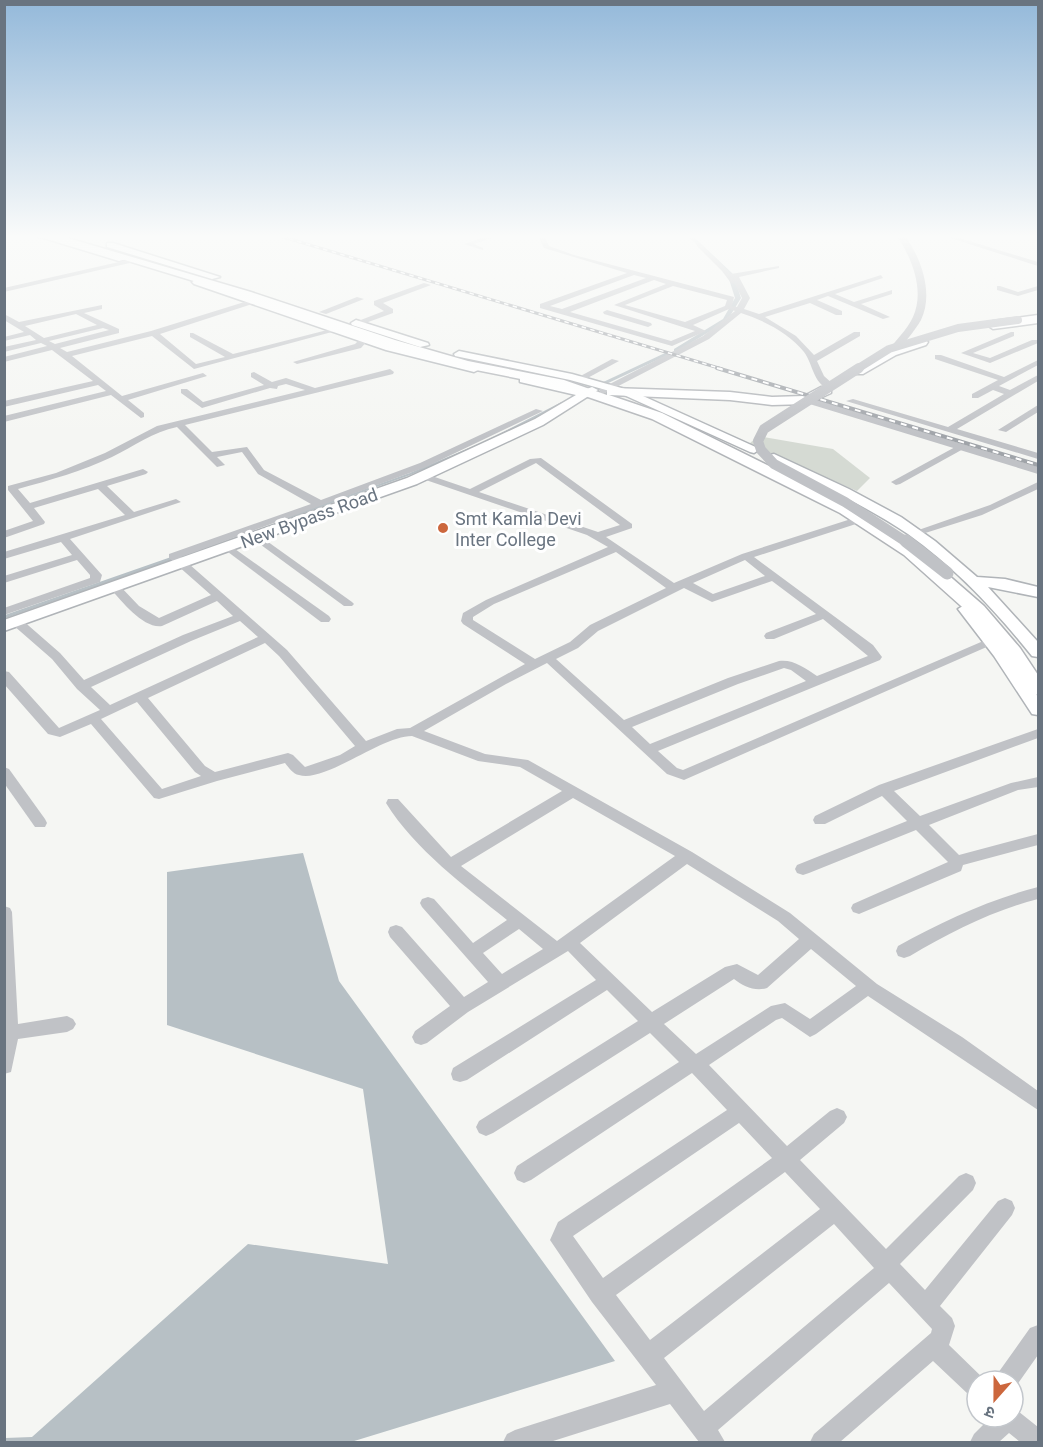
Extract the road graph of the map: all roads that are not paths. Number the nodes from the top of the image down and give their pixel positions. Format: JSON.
{"nodes":[{"id":1,"x":249,"y":304,"type":"edge"},
{"id":2,"x":264,"y":304,"type":"edge"},
{"id":3,"x":276,"y":304,"type":"edge"},
{"id":4,"x":287,"y":304,"type":"edge"},
{"id":5,"x":297,"y":304,"type":"edge"},
{"id":6,"x":347,"y":304,"type":"edge"},
{"id":7,"x":377,"y":304,"type":"edge"},
{"id":8,"x":398,"y":304,"type":"edge"},
{"id":9,"x":550,"y":304,"type":"edge"},
{"id":10,"x":585,"y":304,"type":"edge"},
{"id":11,"x":620,"y":304,"type":"edge"},
{"id":12,"x":726,"y":304,"type":"edge"},
{"id":13,"x":743,"y":304,"type":"edge"},
{"id":14,"x":807,"y":304,"type":"edge"},
{"id":15,"x":816,"y":304,"type":"edge"},
{"id":16,"x":854,"y":304,"type":"edge"},
{"id":17,"x":920,"y":304,"type":"edge"},
{"id":18,"x":730,"y":305,"type":"junction"},
{"id":19,"x":99,"y":307,"type":"dead end"},
{"id":20,"x":621,"y":307,"type":"junction"},
{"id":21,"x":386,"y":308,"type":"junction"},
{"id":22,"x":741,"y":309,"type":"junction"},
{"id":23,"x":77,"y":312,"type":"junction"},
{"id":24,"x":323,"y":312,"type":"junction"},
{"id":25,"x":562,"y":312,"type":"junction"},
{"id":26,"x":607,"y":312,"type":"junction"},
{"id":27,"x":839,"y":313,"type":"dead end"},
{"id":28,"x":758,"y":317,"type":"junction"},
{"id":29,"x":886,"y":317,"type":"dead end"},
{"id":30,"x":6,"y":318,"type":"edge"},
{"id":31,"x":1036,"y":319,"type":"edge"},
{"id":32,"x":588,"y":320,"type":"junction"},
{"id":33,"x":357,"y":323,"type":"junction"},
{"id":34,"x":104,"y":325,"type":"junction"},
{"id":35,"x":648,"y":325,"type":"dead end"},
{"id":36,"x":18,"y":326,"type":"junction"},
{"id":37,"x":687,"y":326,"type":"junction"},
{"id":38,"x":986,"y":326,"type":"junction"},
{"id":39,"x":4,"y":329,"type":"edge"},
{"id":40,"x":339,"y":329,"type":"junction"},
{"id":41,"x":30,"y":333,"type":"junction"},
{"id":42,"x":154,"y":333,"type":"junction"},
{"id":43,"x":856,"y":334,"type":"dead end"},
{"id":44,"x":1011,"y":334,"type":"junction"},
{"id":45,"x":193,"y":335,"type":"dead end"},
{"id":46,"x":4,"y":339,"type":"edge"},
{"id":47,"x":365,"y":339,"type":"junction"},
{"id":48,"x":42,"y":340,"type":"junction"},
{"id":49,"x":1037,"y":343,"type":"edge"},
{"id":50,"x":54,"y":347,"type":"junction"},
{"id":51,"x":4,"y":350,"type":"edge"},
{"id":52,"x":892,"y":352,"type":"junction"},
{"id":53,"x":66,"y":355,"type":"junction"},
{"id":54,"x":938,"y":357,"type":"dead end"},
{"id":55,"x":233,"y":358,"type":"junction"},
{"id":56,"x":4,"y":360,"type":"edge"},
{"id":57,"x":812,"y":360,"type":"junction"},
{"id":58,"x":615,"y":361,"type":"dead end"},
{"id":59,"x":297,"y":362,"type":"dead end"},
{"id":60,"x":1038,"y":362,"type":"edge"},
{"id":61,"x":390,"y":372,"type":"dead end"},
{"id":62,"x":254,"y":375,"type":"dead end"},
{"id":63,"x":203,"y":376,"type":"dead end"},
{"id":64,"x":1038,"y":378,"type":"edge"},
{"id":65,"x":579,"y":379,"type":"junction"},
{"id":66,"x":1005,"y":380,"type":"junction"},
{"id":67,"x":100,"y":382,"type":"junction"},
{"id":68,"x":270,"y":385,"type":"junction"},
{"id":69,"x":831,"y":387,"type":"junction"},
{"id":70,"x":992,"y":387,"type":"junction"},
{"id":71,"x":314,"y":390,"type":"junction"},
{"id":72,"x":599,"y":390,"type":"junction"},
{"id":73,"x":184,"y":391,"type":"dead end"},
{"id":74,"x":113,"y":392,"type":"junction"},
{"id":75,"x":628,"y":393,"type":"junction"},
{"id":76,"x":1011,"y":393,"type":"junction"},
{"id":77,"x":288,"y":396,"type":"junction"},
{"id":78,"x":975,"y":396,"type":"dead end"},
{"id":79,"x":121,"y":399,"type":"junction"},
{"id":80,"x":807,"y":400,"type":"junction"},
{"id":81,"x":850,"y":401,"type":"dead end"},
{"id":82,"x":4,"y":404,"type":"edge"},
{"id":83,"x":1038,"y":408,"type":"edge"},
{"id":84,"x":539,"y":411,"type":"dead end"},
{"id":85,"x":141,"y":415,"type":"dead end"},
{"id":86,"x":4,"y":419,"type":"edge"},
{"id":87,"x":178,"y":423,"type":"junction"},
{"id":88,"x":509,"y":430,"type":"junction"},
{"id":89,"x":949,"y":430,"type":"junction"},
{"id":90,"x":1004,"y":430,"type":"dead end"},
{"id":91,"x":960,"y":448,"type":"junction"},
{"id":92,"x":756,"y":453,"type":"joint"},
{"id":93,"x":211,"y":455,"type":"junction"},
{"id":94,"x":1038,"y":456,"type":"edge"},
{"id":95,"x":774,"y":458,"type":"dead end"},
{"id":96,"x":220,"y":465,"type":"dead end"},
{"id":97,"x":1038,"y":471,"type":"edge"},
{"id":98,"x":143,"y":472,"type":"dead end"},
{"id":99,"x":800,"y":474,"type":"dead end"},
{"id":100,"x":423,"y":476,"type":"junction"},
{"id":101,"x":4,"y":479,"type":"edge"},
{"id":102,"x":896,"y":482,"type":"dead end"},
{"id":103,"x":99,"y":484,"type":"junction"},
{"id":104,"x":1038,"y":485,"type":"edge"},
{"id":105,"x":8,"y":489,"type":"edge"},
{"id":106,"x":469,"y":493,"type":"junction"},
{"id":107,"x":176,"y":502,"type":"dead end"},
{"id":108,"x":320,"y":504,"type":"junction"},
{"id":109,"x":28,"y":507,"type":"junction"},
{"id":110,"x":132,"y":516,"type":"junction"},
{"id":111,"x":855,"y":521,"type":"junction"},
{"id":112,"x":915,"y":533,"type":"junction"},
{"id":113,"x":4,"y":535,"type":"edge"},
{"id":114,"x":597,"y":536,"type":"junction"},
{"id":115,"x":257,"y":537,"type":"junction"},
{"id":116,"x":64,"y":538,"type":"junction"},
{"id":117,"x":228,"y":547,"type":"junction"},
{"id":118,"x":616,"y":548,"type":"junction"},
{"id":119,"x":910,"y":551,"type":"junction"},
{"id":120,"x":4,"y":556,"type":"edge"},
{"id":121,"x":78,"y":556,"type":"junction"},
{"id":122,"x":746,"y":556,"type":"junction"},
{"id":123,"x":177,"y":560,"type":"junction"},
{"id":124,"x":773,"y":577,"type":"junction"},
{"id":125,"x":4,"y":580,"type":"edge"},
{"id":126,"x":963,"y":584,"type":"junction"},
{"id":127,"x":680,"y":586,"type":"junction"},
{"id":128,"x":115,"y":587,"type":"junction"},
{"id":129,"x":1038,"y":594,"type":"edge"},
{"id":130,"x":219,"y":596,"type":"junction"},
{"id":131,"x":348,"y":604,"type":"dead end"},
{"id":132,"x":4,"y":612,"type":"edge"},
{"id":133,"x":823,"y":615,"type":"junction"},
{"id":134,"x":243,"y":616,"type":"junction"},
{"id":135,"x":325,"y":619,"type":"dead end"},
{"id":136,"x":11,"y":624,"type":"edge"},
{"id":137,"x":770,"y":636,"type":"dead end"},
{"id":138,"x":266,"y":638,"type":"junction"},
{"id":139,"x":992,"y":642,"type":"junction"},
{"id":140,"x":1038,"y":652,"type":"edge"},
{"id":141,"x":547,"y":657,"type":"junction"},
{"id":142,"x":533,"y":664,"type":"junction"},
{"id":143,"x":1038,"y":669,"type":"edge"},
{"id":144,"x":4,"y":675,"type":"edge"},
{"id":145,"x":816,"y":682,"type":"junction"},
{"id":146,"x":82,"y":686,"type":"junction"},
{"id":147,"x":1038,"y":689,"type":"edge"},
{"id":148,"x":139,"y":696,"type":"junction"},
{"id":149,"x":108,"y":710,"type":"junction"},
{"id":150,"x":1038,"y":710,"type":"edge"},
{"id":151,"x":93,"y":718,"type":"junction"},
{"id":152,"x":624,"y":725,"type":"junction"},
{"id":153,"x":413,"y":732,"type":"junction"},
{"id":154,"x":1038,"y":733,"type":"edge"},
{"id":155,"x":364,"y":747,"type":"junction"},
{"id":156,"x":650,"y":749,"type":"junction"},
{"id":157,"x":4,"y":772,"type":"edge"},
{"id":158,"x":213,"y":777,"type":"junction"},
{"id":159,"x":1038,"y":782,"type":"edge"},
{"id":160,"x":884,"y":789,"type":"junction"},
{"id":161,"x":573,"y":791,"type":"junction"},
{"id":162,"x":393,"y":803,"type":"dead end"},
{"id":163,"x":820,"y":820,"type":"dead end"},
{"id":164,"x":918,"y":823,"type":"junction"},
{"id":165,"x":40,"y":824,"type":"dead end"},
{"id":166,"x":1038,"y":840,"type":"edge"},
{"id":167,"x":687,"y":856,"type":"junction"},
{"id":168,"x":956,"y":861,"type":"junction"},
{"id":169,"x":450,"y":865,"type":"junction"},
{"id":170,"x":803,"y":869,"type":"dead end"},
{"id":171,"x":1038,"y":893,"type":"edge"},
{"id":172,"x":428,"y":903,"type":"dead end"},
{"id":173,"x":859,"y":908,"type":"dead end"},
{"id":174,"x":4,"y":912,"type":"edge"},
{"id":175,"x":519,"y":921,"type":"junction"},
{"id":176,"x":396,"y":932,"type":"dead end"},
{"id":177,"x":811,"y":939,"type":"junction"},
{"id":178,"x":563,"y":946,"type":"junction"},
{"id":179,"x":904,"y":951,"type":"dead end"},
{"id":180,"x":472,"y":952,"type":"junction"},
{"id":181,"x":608,"y":981,"type":"junction"},
{"id":182,"x":500,"y":984,"type":"junction"},
{"id":183,"x":868,"y":987,"type":"junction"},
{"id":184,"x":462,"y":1007,"type":"junction"},
{"id":185,"x":650,"y":1022,"type":"junction"},
{"id":186,"x":67,"y":1024,"type":"dead end"},
{"id":187,"x":7,"y":1034,"type":"edge"},
{"id":188,"x":421,"y":1037,"type":"dead end"},
{"id":189,"x":694,"y":1064,"type":"junction"},
{"id":190,"x":4,"y":1066,"type":"edge"},
{"id":191,"x":460,"y":1074,"type":"dead end"},
{"id":192,"x":1038,"y":1101,"type":"edge"},
{"id":193,"x":741,"y":1111,"type":"junction"},
{"id":194,"x":837,"y":1117,"type":"dead end"},
{"id":195,"x":486,"y":1127,"type":"dead end"},
{"id":196,"x":786,"y":1159,"type":"junction"},
{"id":197,"x":524,"y":1173,"type":"dead end"},
{"id":198,"x":966,"y":1183,"type":"dead end"},
{"id":199,"x":1005,"y":1208,"type":"dead end"},
{"id":200,"x":834,"y":1211,"type":"junction"},
{"id":201,"x":887,"y":1267,"type":"junction"},
{"id":202,"x":600,"y":1294,"type":"junction"},
{"id":203,"x":926,"y":1306,"type":"junction"},
{"id":204,"x":1038,"y":1336,"type":"edge"},
{"id":205,"x":933,"y":1346,"type":"junction"},
{"id":206,"x":648,"y":1356,"type":"junction"},
{"id":207,"x":1015,"y":1369,"type":"edge"},
{"id":208,"x":965,"y":1376,"type":"edge"},
{"id":209,"x":673,"y":1391,"type":"junction"},
{"id":210,"x":997,"y":1429,"type":"edge"},
{"id":211,"x":1022,"y":1429,"type":"edge"},
{"id":212,"x":707,"y":1436,"type":"edge"},
{"id":213,"x":515,"y":1443,"type":"edge"},
{"id":214,"x":822,"y":1443,"type":"edge"},
{"id":215,"x":982,"y":1443,"type":"edge"},
{"id":216,"x":1037,"y":1443,"type":"edge"}],
"edges":[{"from":1,"to":42,"type":"street"},
{"from":2,"to":40,"type":"main road"},
{"from":3,"to":72,"type":"main road"},
{"from":4,"to":72,"type":"main road"},
{"from":5,"to":24,"type":"main road"},
{"from":6,"to":24,"type":"street"},
{"from":7,"to":21,"type":"street"},
{"from":8,"to":21,"type":"street"},
{"from":9,"to":25,"type":"street"},
{"from":10,"to":25,"type":"street"},
{"from":11,"to":20,"type":"street"},
{"from":12,"to":18,"type":"street"},
{"from":13,"to":22,"type":"street"},
{"from":14,"to":28,"type":"street"},
{"from":15,"to":27,"type":"street"},
{"from":16,"to":29,"type":"street"},
{"from":17,"to":52,"type":"street"},
{"from":18,"to":22,"type":"street"},
{"from":18,"to":37,"type":"street"},
{"from":19,"to":23,"type":"street"},
{"from":20,"to":26,"type":"street"},
{"from":20,"to":37,"type":"street"},
{"from":21,"to":33,"type":"street"},
{"from":22,"to":28,"type":"street"},
{"from":22,"to":72,"type":"street"},
{"from":23,"to":34,"type":"street"},
{"from":23,"to":36,"type":"street"},
{"from":24,"to":33,"type":"main road"},
{"from":25,"to":32,"type":"street"},
{"from":26,"to":32,"type":"street"},
{"from":26,"to":35,"type":"street"},
{"from":28,"to":57,"type":"street"},
{"from":30,"to":36,"type":"street"},
{"from":31,"to":38,"type":"main road"},
{"from":31,"to":126,"type":"street","bridge":true},
{"from":32,"to":37,"type":"street"},
{"from":33,"to":65,"type":"main road"},
{"from":34,"to":48,"type":"street"},
{"from":34,"to":50,"type":"street"},
{"from":36,"to":39,"type":"street"},
{"from":36,"to":41,"type":"street"},
{"from":38,"to":44,"type":"street"},
{"from":38,"to":52,"type":"main road"},
{"from":40,"to":47,"type":"main road"},
{"from":40,"to":55,"type":"street"},
{"from":41,"to":46,"type":"street"},
{"from":41,"to":48,"type":"street"},
{"from":42,"to":53,"type":"street"},
{"from":42,"to":55,"type":"street"},
{"from":43,"to":57,"type":"street"},
{"from":44,"to":49,"type":"street"},
{"from":44,"to":49,"type":"street"},
{"from":45,"to":55,"type":"street"},
{"from":47,"to":59,"type":"street"},
{"from":47,"to":72,"type":"main road"},
{"from":48,"to":50,"type":"street"},
{"from":48,"to":51,"type":"street"},
{"from":50,"to":53,"type":"street"},
{"from":50,"to":56,"type":"street"},
{"from":52,"to":69,"type":"main road"},
{"from":53,"to":67,"type":"street"},
{"from":54,"to":66,"type":"street"},
{"from":57,"to":69,"type":"street"},
{"from":58,"to":65,"type":"street"},
{"from":60,"to":66,"type":"street"},
{"from":61,"to":71,"type":"street"},
{"from":62,"to":68,"type":"street"},
{"from":63,"to":79,"type":"street"},
{"from":64,"to":76,"type":"street"},
{"from":65,"to":72,"type":"main road"},
{"from":66,"to":70,"type":"street"},
{"from":67,"to":74,"type":"street"},
{"from":67,"to":82,"type":"street"},
{"from":68,"to":71,"type":"street"},
{"from":68,"to":73,"type":"street"},
{"from":68,"to":77,"type":"street"},
{"from":69,"to":80,"type":"main road"},
{"from":70,"to":76,"type":"street"},
{"from":70,"to":78,"type":"street"},
{"from":71,"to":77,"type":"street"},
{"from":72,"to":75,"type":"main road"},
{"from":72,"to":88,"type":"main road","name":"New Bypass Road"},
{"from":72,"to":92,"type":"main road"},
{"from":72,"to":111,"type":"main road"},
{"from":72,"to":119,"type":"main road"},
{"from":74,"to":79,"type":"street"},
{"from":74,"to":86,"type":"street"},
{"from":75,"to":80,"type":"main road"},
{"from":75,"to":92,"type":"main road"},
{"from":76,"to":89,"type":"street"},
{"from":77,"to":87,"type":"street"},
{"from":79,"to":85,"type":"street"},
{"from":80,"to":91,"type":"street"},
{"from":81,"to":89,"type":"street"},
{"from":83,"to":90,"type":"street"},
{"from":84,"to":88,"type":"street"},
{"from":87,"to":93,"type":"street"},
{"from":87,"to":105,"type":"street"},
{"from":88,"to":100,"type":"main road","name":"New Bypass Road"},
{"from":88,"to":108,"type":"street"},
{"from":89,"to":94,"type":"street"},
{"from":91,"to":97,"type":"street"},
{"from":91,"to":102,"type":"street"},
{"from":93,"to":96,"type":"street"},
{"from":93,"to":108,"type":"street"},
{"from":95,"to":112,"type":"main road"},
{"from":98,"to":103,"type":"street"},
{"from":99,"to":126,"type":"main road"},
{"from":100,"to":106,"type":"street"},
{"from":100,"to":115,"type":"main road","name":"New Bypass Road"},
{"from":101,"to":105,"type":"street"},
{"from":103,"to":109,"type":"street"},
{"from":103,"to":110,"type":"street"},
{"from":104,"to":112,"type":"street"},
{"from":105,"to":109,"type":"street"},
{"from":106,"to":114,"type":"street"},
{"from":106,"to":114,"type":"street"},
{"from":107,"to":110,"type":"street"},
{"from":108,"to":123,"type":"street"},
{"from":109,"to":113,"type":"street"},
{"from":110,"to":116,"type":"street"},
{"from":111,"to":119,"type":"main road"},
{"from":111,"to":122,"type":"street"},
{"from":112,"to":126,"type":"main road"},
{"from":114,"to":118,"type":"street"},
{"from":115,"to":117,"type":"main road","name":"New Bypass Road"},
{"from":115,"to":131,"type":"street"},
{"from":116,"to":120,"type":"street"},
{"from":116,"to":121,"type":"street"},
{"from":117,"to":123,"type":"main road","name":"New Bypass Road"},
{"from":117,"to":135,"type":"street"},
{"from":118,"to":127,"type":"street"},
{"from":118,"to":142,"type":"street"},
{"from":119,"to":126,"type":"main road"},
{"from":121,"to":125,"type":"street"},
{"from":121,"to":132,"type":"street"},
{"from":122,"to":124,"type":"street"},
{"from":122,"to":127,"type":"street"},
{"from":123,"to":128,"type":"main road","name":"New Bypass Road"},
{"from":123,"to":130,"type":"street"},
{"from":124,"to":127,"type":"street"},
{"from":124,"to":133,"type":"street"},
{"from":126,"to":129,"type":"main road"},
{"from":126,"to":139,"type":"main road"},
{"from":126,"to":140,"type":"main road"},
{"from":126,"to":143,"type":"main road"},
{"from":126,"to":147,"type":"main road"},
{"from":127,"to":141,"type":"street"},
{"from":128,"to":130,"type":"street"},
{"from":128,"to":136,"type":"main road","name":"New Bypass Road"},
{"from":130,"to":134,"type":"street"},
{"from":133,"to":137,"type":"street"},
{"from":133,"to":145,"type":"street"},
{"from":134,"to":138,"type":"street"},
{"from":134,"to":146,"type":"street"},
{"from":136,"to":146,"type":"street"},
{"from":138,"to":148,"type":"street"},
{"from":138,"to":155,"type":"street"},
{"from":139,"to":150,"type":"main road"},
{"from":139,"to":156,"type":"street"},
{"from":141,"to":142,"type":"street"},
{"from":141,"to":152,"type":"street"},
{"from":142,"to":153,"type":"street"},
{"from":144,"to":151,"type":"street"},
{"from":145,"to":152,"type":"street"},
{"from":145,"to":156,"type":"street"},
{"from":146,"to":149,"type":"street"},
{"from":148,"to":149,"type":"street"},
{"from":148,"to":158,"type":"street"},
{"from":149,"to":151,"type":"street"},
{"from":151,"to":158,"type":"street"},
{"from":152,"to":156,"type":"street"},
{"from":153,"to":155,"type":"street"},
{"from":153,"to":161,"type":"street"},
{"from":154,"to":160,"type":"street"},
{"from":155,"to":158,"type":"street"},
{"from":157,"to":165,"type":"street"},
{"from":159,"to":164,"type":"street"},
{"from":160,"to":163,"type":"street"},
{"from":160,"to":164,"type":"street"},
{"from":161,"to":167,"type":"street"},
{"from":161,"to":169,"type":"street"},
{"from":162,"to":169,"type":"street"},
{"from":164,"to":168,"type":"street"},
{"from":164,"to":170,"type":"street"},
{"from":166,"to":168,"type":"street"},
{"from":167,"to":177,"type":"street"},
{"from":167,"to":178,"type":"street"},
{"from":168,"to":173,"type":"street"},
{"from":169,"to":175,"type":"street"},
{"from":171,"to":179,"type":"street"},
{"from":172,"to":180,"type":"street"},
{"from":174,"to":187,"type":"street"},
{"from":175,"to":178,"type":"street"},
{"from":175,"to":180,"type":"street"},
{"from":176,"to":184,"type":"street"},
{"from":177,"to":183,"type":"street"},
{"from":177,"to":185,"type":"street"},
{"from":178,"to":181,"type":"street"},
{"from":178,"to":182,"type":"street"},
{"from":180,"to":182,"type":"street"},
{"from":181,"to":185,"type":"street"},
{"from":181,"to":191,"type":"street"},
{"from":182,"to":184,"type":"street"},
{"from":183,"to":189,"type":"street"},
{"from":183,"to":192,"type":"street"},
{"from":184,"to":188,"type":"street"},
{"from":185,"to":189,"type":"street"},
{"from":185,"to":195,"type":"street"},
{"from":186,"to":187,"type":"street"},
{"from":187,"to":190,"type":"street"},
{"from":189,"to":193,"type":"street"},
{"from":189,"to":197,"type":"street"},
{"from":193,"to":196,"type":"street"},
{"from":193,"to":202,"type":"street"},
{"from":194,"to":196,"type":"street"},
{"from":196,"to":200,"type":"street"},
{"from":196,"to":202,"type":"street"},
{"from":198,"to":201,"type":"street"},
{"from":199,"to":203,"type":"street"},
{"from":200,"to":201,"type":"street"},
{"from":200,"to":206,"type":"street"},
{"from":201,"to":203,"type":"street"},
{"from":201,"to":212,"type":"street"},
{"from":202,"to":206,"type":"street"},
{"from":203,"to":205,"type":"street"},
{"from":204,"to":207,"type":"street"},
{"from":205,"to":208,"type":"street"},
{"from":205,"to":214,"type":"street"},
{"from":206,"to":209,"type":"street"},
{"from":209,"to":212,"type":"street"},
{"from":209,"to":213,"type":"street"},
{"from":210,"to":215,"type":"street"},
{"from":211,"to":216,"type":"street"}]}
